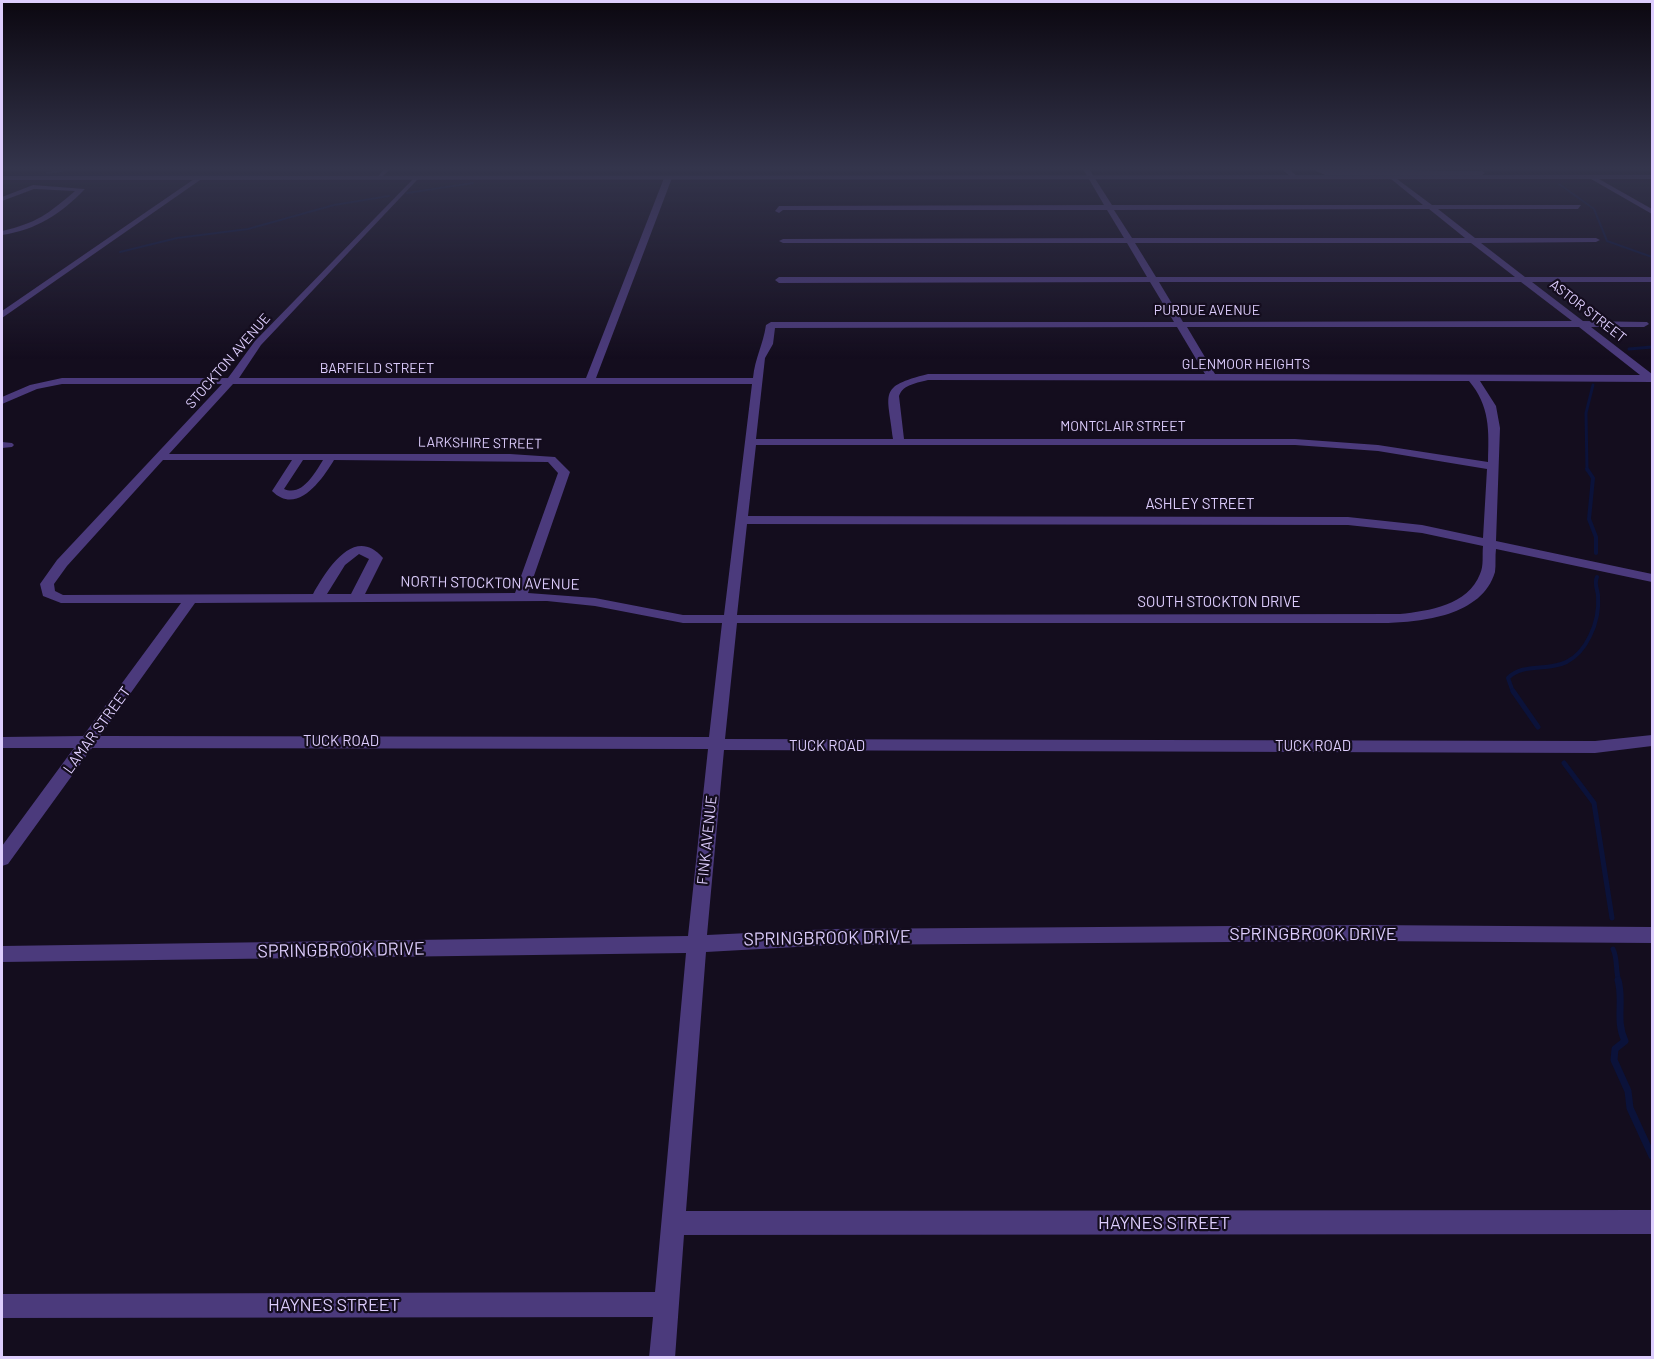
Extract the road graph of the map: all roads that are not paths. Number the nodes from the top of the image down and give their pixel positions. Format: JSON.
{"nodes":[{"id":1,"x":121,"y":232,"type":"edge"},
{"id":2,"x":364,"y":232,"type":"edge"},
{"id":3,"x":647,"y":232,"type":"edge"},
{"id":4,"x":1125,"y":232,"type":"edge"},
{"id":5,"x":1464,"y":232,"type":"edge"},
{"id":6,"x":1474,"y":240,"type":"junction"},
{"id":7,"x":1596,"y":240,"type":"dead end"},
{"id":8,"x":783,"y":241,"type":"dead end"},
{"id":9,"x":1130,"y":241,"type":"junction"},
{"id":10,"x":1154,"y":279,"type":"junction"},
{"id":11,"x":1524,"y":279,"type":"junction"},
{"id":12,"x":1653,"y":279,"type":"edge"},
{"id":13,"x":779,"y":280,"type":"dead end"},
{"id":14,"x":2,"y":315,"type":"edge"},
{"id":15,"x":1181,"y":324,"type":"junction"},
{"id":16,"x":1583,"y":324,"type":"junction"},
{"id":17,"x":1644,"y":324,"type":"dead end"},
{"id":18,"x":771,"y":325,"type":"joint"},
{"id":19,"x":1212,"y":377,"type":"junction"},
{"id":20,"x":1471,"y":377,"type":"junction"},
{"id":21,"x":1652,"y":378,"type":"edge"},
{"id":22,"x":231,"y":381,"type":"junction"},
{"id":23,"x":590,"y":381,"type":"junction"},
{"id":24,"x":757,"y":381,"type":"junction"},
{"id":25,"x":2,"y":401,"type":"edge"},
{"id":26,"x":751,"y":442,"type":"junction"},
{"id":27,"x":899,"y":442,"type":"junction"},
{"id":28,"x":161,"y":457,"type":"junction"},
{"id":29,"x":300,"y":457,"type":"junction"},
{"id":30,"x":331,"y":457,"type":"junction"},
{"id":31,"x":1493,"y":466,"type":"junction"},
{"id":32,"x":742,"y":520,"type":"junction"},
{"id":33,"x":1490,"y":542,"type":"junction"},
{"id":34,"x":1653,"y":578,"type":"edge"},
{"id":35,"x":48,"y":593,"type":"joint"},
{"id":36,"x":520,"y":597,"type":"junction"},
{"id":37,"x":191,"y":599,"type":"junction"},
{"id":38,"x":317,"y":599,"type":"junction"},
{"id":39,"x":356,"y":599,"type":"junction"},
{"id":40,"x":730,"y":619,"type":"junction"},
{"id":41,"x":1653,"y":741,"type":"edge"},
{"id":42,"x":2,"y":742,"type":"edge"},
{"id":43,"x":88,"y":743,"type":"junction"},
{"id":44,"x":717,"y":743,"type":"junction"},
{"id":45,"x":2,"y":859,"type":"edge"},
{"id":46,"x":1653,"y":936,"type":"edge"},
{"id":47,"x":697,"y":942,"type":"junction"},
{"id":48,"x":2,"y":954,"type":"edge"},
{"id":49,"x":1653,"y":1222,"type":"edge"},
{"id":50,"x":675,"y":1223,"type":"junction"},
{"id":51,"x":667,"y":1304,"type":"junction"},
{"id":52,"x":2,"y":1306,"type":"edge"},
{"id":53,"x":662,"y":1358,"type":"edge"}],
"edges":[{"from":1,"to":14,"type":"street"},
{"from":2,"to":22,"type":"street","name":"STOCKTON AVENUE"},
{"from":3,"to":23,"type":"street"},
{"from":4,"to":9,"type":"street"},
{"from":5,"to":6,"type":"street","name":"ASTOR STREET"},
{"from":6,"to":7,"type":"street"},
{"from":6,"to":9,"type":"street"},
{"from":6,"to":11,"type":"street","name":"ASTOR STREET"},
{"from":8,"to":9,"type":"street"},
{"from":9,"to":10,"type":"street"},
{"from":10,"to":11,"type":"street"},
{"from":10,"to":13,"type":"street"},
{"from":10,"to":15,"type":"street"},
{"from":11,"to":12,"type":"street"},
{"from":11,"to":16,"type":"street","name":"ASTOR STREET"},
{"from":15,"to":16,"type":"street","name":"PURDUE AVENUE"},
{"from":15,"to":18,"type":"street","name":"PURDUE AVENUE"},
{"from":15,"to":19,"type":"street"},
{"from":16,"to":17,"type":"street","name":"PURDUE AVENUE"},
{"from":16,"to":21,"type":"street","name":"ASTOR STREET"},
{"from":18,"to":24,"type":"street","name":"FINK AVENUE"},
{"from":19,"to":20,"type":"street","name":"GLENMOOR HEIGHTS"},
{"from":19,"to":27,"type":"street","name":"GLENMOOR HEIGHTS"},
{"from":20,"to":21,"type":"street","name":"GLENMOOR HEIGHTS"},
{"from":20,"to":31,"type":"street","name":"SOUTH STOCKTON DRIVE"},
{"from":22,"to":23,"type":"street","name":"BARFIELD STREET"},
{"from":22,"to":25,"type":"street","name":"BARFIELD STREET"},
{"from":22,"to":28,"type":"street","name":"STOCKTON AVENUE"},
{"from":23,"to":24,"type":"street","name":"BARFIELD STREET"},
{"from":24,"to":26,"type":"street","name":"FINK AVENUE"},
{"from":26,"to":27,"type":"street","name":"MONTCLAIR STREET"},
{"from":26,"to":32,"type":"street","name":"FINK AVENUE"},
{"from":27,"to":31,"type":"street","name":"MONTCLAIR STREET"},
{"from":28,"to":29,"type":"street","name":"LARKSHIRE STREET"},
{"from":28,"to":35,"type":"street","name":"STOCKTON AVENUE"},
{"from":29,"to":30,"type":"street","name":"LARKSHIRE STREET"},
{"from":29,"to":30,"type":"street"},
{"from":30,"to":36,"type":"street","name":"LARKSHIRE STREET"},
{"from":31,"to":33,"type":"street","name":"SOUTH STOCKTON DRIVE"},
{"from":32,"to":33,"type":"street","name":"ASHLEY STREET"},
{"from":32,"to":40,"type":"street","name":"FINK AVENUE"},
{"from":33,"to":34,"type":"street","name":"ASHLEY STREET"},
{"from":33,"to":40,"type":"street","name":"SOUTH STOCKTON DRIVE"},
{"from":35,"to":37,"type":"street","name":"NORTH STOCKTON AVENUE"},
{"from":36,"to":39,"type":"street","name":"NORTH STOCKTON AVENUE"},
{"from":36,"to":40,"type":"street","name":"NORTH STOCKTON AVENUE"},
{"from":37,"to":38,"type":"street","name":"NORTH STOCKTON AVENUE"},
{"from":37,"to":43,"type":"street","name":"LAMAR STREET"},
{"from":38,"to":39,"type":"street","name":"NORTH STOCKTON AVENUE"},
{"from":38,"to":39,"type":"street"},
{"from":40,"to":44,"type":"street","name":"FINK AVENUE"},
{"from":41,"to":44,"type":"street","name":"TUCK ROAD"},
{"from":42,"to":43,"type":"street","name":"TUCK ROAD"},
{"from":43,"to":44,"type":"street","name":"TUCK ROAD"},
{"from":43,"to":45,"type":"street","name":"LAMAR STREET"},
{"from":44,"to":47,"type":"street","name":"FINK AVENUE"},
{"from":46,"to":47,"type":"street","name":"SPRINGBROOK DRIVE"},
{"from":47,"to":48,"type":"street","name":"SPRINGBROOK DRIVE"},
{"from":47,"to":50,"type":"street","name":"FINK AVENUE"},
{"from":49,"to":50,"type":"street","name":"HAYNES STREET"},
{"from":50,"to":51,"type":"street","name":"FINK AVENUE"},
{"from":51,"to":52,"type":"street","name":"HAYNES STREET"},
{"from":51,"to":53,"type":"street","name":"FINK AVENUE"}]}
